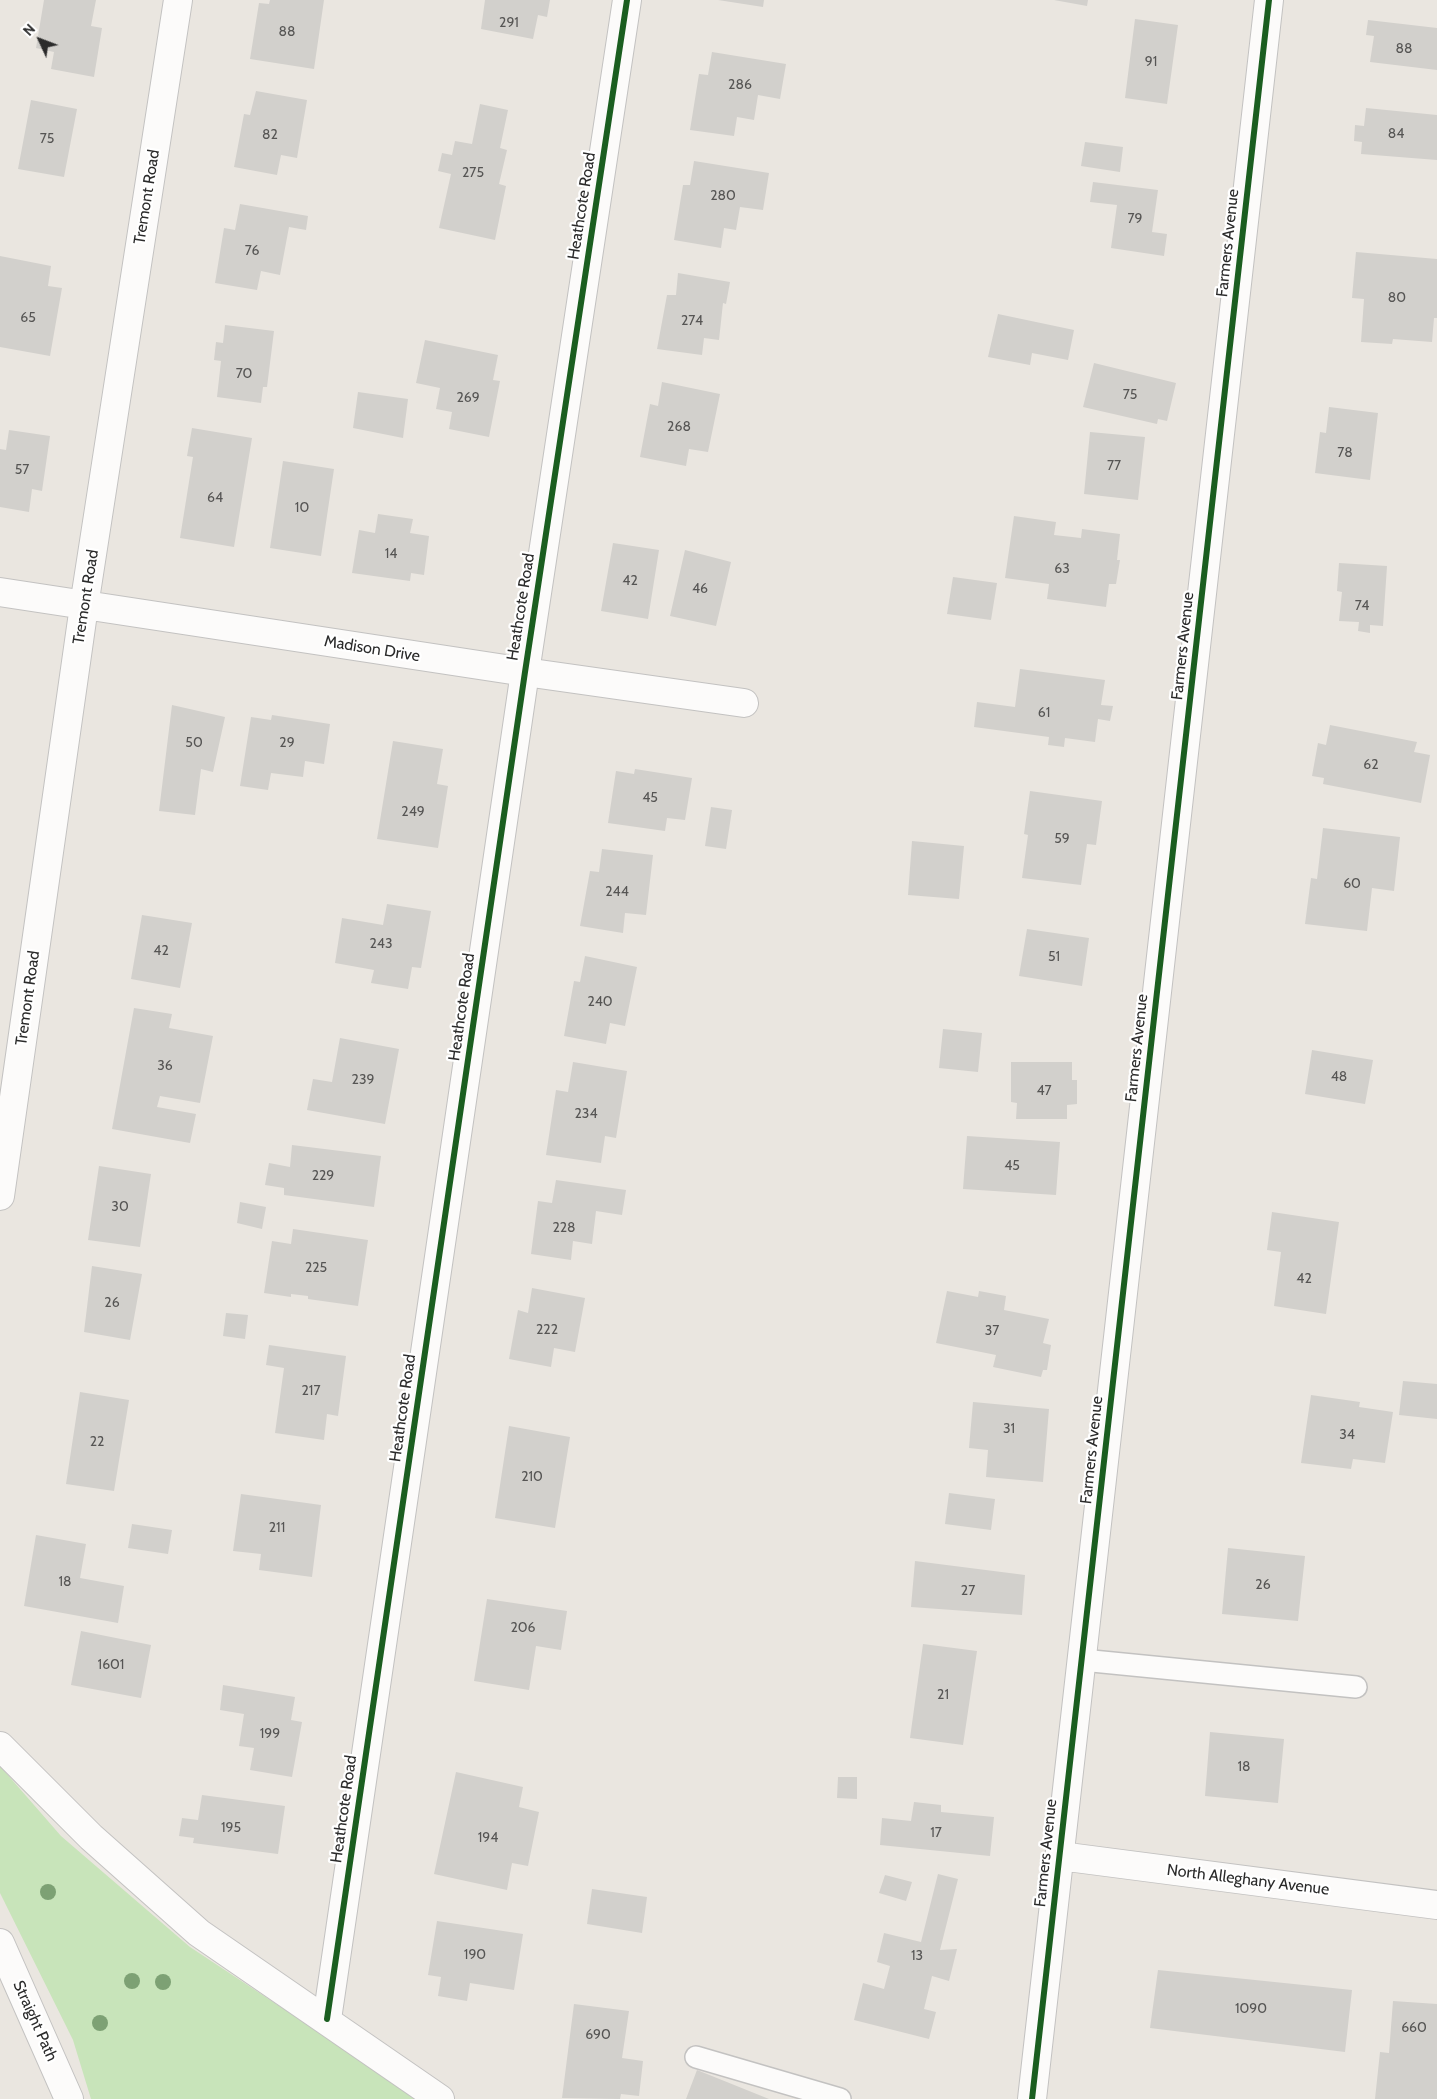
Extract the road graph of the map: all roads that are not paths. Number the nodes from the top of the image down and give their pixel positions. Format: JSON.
{"nodes":[{"id":1,"x":178,"y":0,"type":"edge"},
{"id":2,"x":627,"y":0,"type":"edge"},
{"id":3,"x":1269,"y":0,"type":"edge"},
{"id":4,"x":0,"y":592,"type":"edge"},
{"id":5,"x":84,"y":606,"type":"junction"},
{"id":6,"x":525,"y":672,"type":"junction"},
{"id":7,"x":744,"y":703,"type":"dead end"},
{"id":8,"x":0,"y":1196,"type":"edge"},
{"id":9,"x":1082,"y":1660,"type":"junction"},
{"id":10,"x":1356,"y":1687,"type":"dead end"},
{"id":11,"x":0,"y":1746,"type":"edge"},
{"id":12,"x":1060,"y":1856,"type":"junction"},
{"id":13,"x":1437,"y":1905,"type":"edge"},
{"id":14,"x":0,"y":1943,"type":"edge"},
{"id":15,"x":327,"y":2019,"type":"junction"},
{"id":16,"x":696,"y":2058,"type":"dead end"},
{"id":17,"x":69,"y":2099,"type":"edge"},
{"id":18,"x":440,"y":2099,"type":"edge"},
{"id":19,"x":840,"y":2099,"type":"edge"},
{"id":20,"x":1032,"y":2099,"type":"edge"}],
"edges":[{"from":1,"to":5,"type":"street","name":"Tremont Road"},
{"from":2,"to":6,"type":"street","name":"Heathcote Road"},
{"from":3,"to":9,"type":"street","name":"Farmers Avenue"},
{"from":4,"to":5,"type":"street","name":"Madison Drive"},
{"from":5,"to":6,"type":"street","name":"Madison Drive"},
{"from":5,"to":8,"type":"street","name":"Tremont Road"},
{"from":6,"to":7,"type":"street","name":"Madison Drive"},
{"from":6,"to":15,"type":"street","name":"Heathcote Road"},
{"from":9,"to":10,"type":"lane"},
{"from":9,"to":12,"type":"street","name":"Farmers Avenue"},
{"from":11,"to":15,"type":"street"},
{"from":12,"to":13,"type":"street","name":"North Alleghany Avenue"},
{"from":12,"to":20,"type":"street","name":"Farmers Avenue"},
{"from":14,"to":17,"type":"street","name":"Straight Path"},
{"from":15,"to":18,"type":"street"},
{"from":16,"to":19,"type":"lane"}]}
